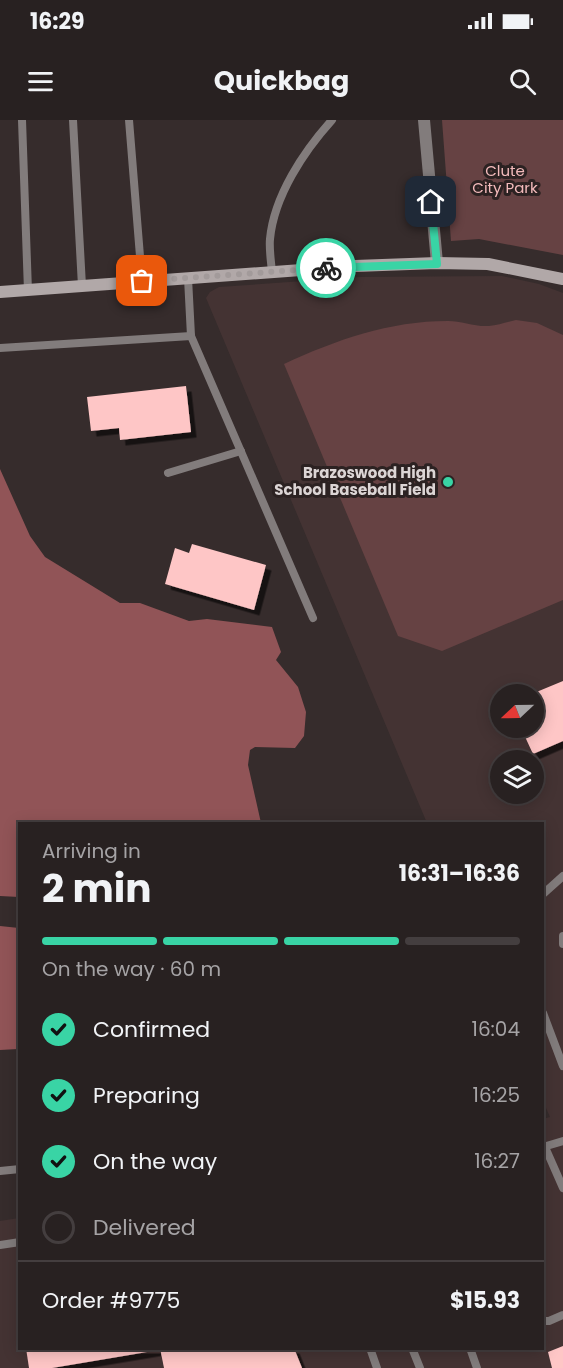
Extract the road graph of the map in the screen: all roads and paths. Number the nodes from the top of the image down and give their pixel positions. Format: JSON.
{"nodes":[{"id":1,"x":22,"y":120,"type":"edge"},
{"id":2,"x":73,"y":120,"type":"edge"},
{"id":3,"x":129,"y":120,"type":"edge"},
{"id":4,"x":332,"y":120,"type":"edge"},
{"id":5,"x":424,"y":120,"type":"edge"},
{"id":6,"x":437,"y":264,"type":"junction"},
{"id":7,"x":272,"y":272,"type":"junction"},
{"id":8,"x":188,"y":278,"type":"junction"},
{"id":9,"x":563,"y":279,"type":"edge"},
{"id":10,"x":142,"y":281,"type":"junction"},
{"id":11,"x":82,"y":286,"type":"junction"},
{"id":12,"x":28,"y":291,"type":"junction"},
{"id":13,"x":0,"y":292,"type":"edge"},
{"id":14,"x":191,"y":336,"type":"junction"},
{"id":15,"x":0,"y":348,"type":"edge"},
{"id":16,"x":241,"y":451,"type":"junction"},
{"id":17,"x":168,"y":473,"type":"dead end"},
{"id":18,"x":313,"y":618,"type":"dead end"},
{"id":19,"x":563,"y":876,"type":"edge"},
{"id":20,"x":544,"y":893,"type":"edge"},
{"id":21,"x":563,"y":936,"type":"edge"},
{"id":22,"x":563,"y":944,"type":"edge"},
{"id":23,"x":544,"y":1016,"type":"edge"},
{"id":24,"x":563,"y":1066,"type":"edge"},
{"id":25,"x":563,"y":1141,"type":"edge"},
{"id":26,"x":544,"y":1147,"type":"edge"},
{"id":27,"x":18,"y":1169,"type":"edge"},
{"id":28,"x":0,"y":1171,"type":"edge"},
{"id":29,"x":563,"y":1188,"type":"edge"},
{"id":30,"x":18,"y":1242,"type":"edge"},
{"id":31,"x":0,"y":1245,"type":"edge"},
{"id":32,"x":563,"y":1316,"type":"edge"},
{"id":33,"x":544,"y":1320,"type":"edge"},
{"id":34,"x":371,"y":1350,"type":"edge"},
{"id":35,"x":413,"y":1350,"type":"edge"},
{"id":36,"x":471,"y":1350,"type":"edge"},
{"id":37,"x":377,"y":1368,"type":"edge"},
{"id":38,"x":420,"y":1368,"type":"edge"},
{"id":39,"x":477,"y":1368,"type":"edge"}],
"edges":[{"from":1,"to":12,"type":"lane"},
{"from":2,"to":11,"type":"lane"},
{"from":3,"to":10,"type":"lane"},
{"from":4,"to":7,"type":"lane"},
{"from":5,"to":6,"type":"street"},
{"from":6,"to":7,"type":"street"},
{"from":6,"to":9,"type":"street"},
{"from":7,"to":8,"type":"street"},
{"from":8,"to":10,"type":"street"},
{"from":8,"to":14,"type":"lane"},
{"from":10,"to":11,"type":"street"},
{"from":11,"to":12,"type":"street"},
{"from":12,"to":13,"type":"street"},
{"from":14,"to":15,"type":"lane"},
{"from":14,"to":16,"type":"lane"},
{"from":16,"to":17,"type":"lane"},
{"from":16,"to":18,"type":"lane"},
{"from":19,"to":20,"type":"lane"},
{"from":21,"to":22,"type":"lane"},
{"from":23,"to":24,"type":"lane"},
{"from":25,"to":26,"type":"lane"},
{"from":26,"to":29,"type":"lane"},
{"from":27,"to":28,"type":"lane"},
{"from":30,"to":31,"type":"lane"},
{"from":32,"to":33,"type":"lane"},
{"from":34,"to":37,"type":"lane"},
{"from":35,"to":38,"type":"lane"},
{"from":36,"to":39,"type":"lane"}]}
